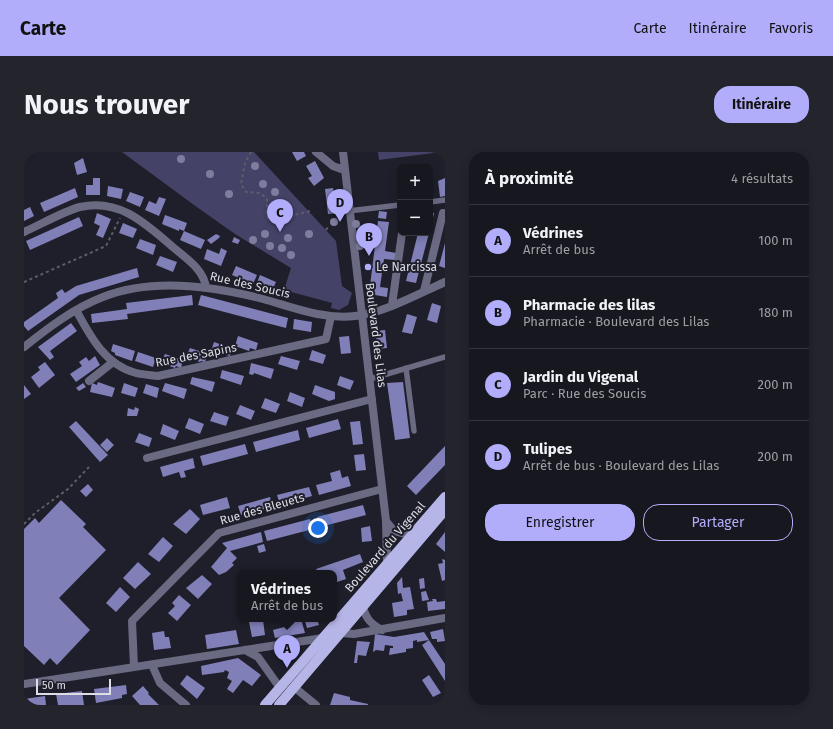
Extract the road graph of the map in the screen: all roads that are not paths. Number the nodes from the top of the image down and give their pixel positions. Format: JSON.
{"nodes":[{"id":1,"x":316,"y":152,"type":"edge"},
{"id":2,"x":342,"y":152,"type":"edge"},
{"id":3,"x":344,"y":170,"type":"junction"},
{"id":4,"x":445,"y":200,"type":"edge"},
{"id":5,"x":433,"y":202,"type":"edge"},
{"id":6,"x":397,"y":205,"type":"edge"},
{"id":7,"x":348,"y":211,"type":"junction"},
{"id":8,"x":443,"y":213,"type":"dead end"},
{"id":9,"x":24,"y":232,"type":"edge"},
{"id":10,"x":402,"y":236,"type":"edge"},
{"id":11,"x":445,"y":282,"type":"edge"},
{"id":12,"x":206,"y":287,"type":"junction"},
{"id":13,"x":424,"y":291,"type":"junction"},
{"id":14,"x":392,"y":305,"type":"junction"},
{"id":15,"x":76,"y":310,"type":"junction"},
{"id":16,"x":362,"y":314,"type":"junction"},
{"id":17,"x":331,"y":316,"type":"junction"},
{"id":18,"x":24,"y":347,"type":"edge"},
{"id":19,"x":445,"y":357,"type":"edge"},
{"id":20,"x":113,"y":362,"type":"junction"},
{"id":21,"x":406,"y":368,"type":"junction"},
{"id":22,"x":370,"y":379,"type":"junction"},
{"id":23,"x":89,"y":380,"type":"dead end"},
{"id":24,"x":372,"y":399,"type":"junction"},
{"id":25,"x":414,"y":431,"type":"dead end"},
{"id":26,"x":147,"y":458,"type":"dead end"},
{"id":27,"x":382,"y":489,"type":"junction"},
{"id":28,"x":445,"y":497,"type":"edge"},
{"id":29,"x":445,"y":510,"type":"edge"},
{"id":30,"x":386,"y":521,"type":"junction"},
{"id":31,"x":412,"y":536,"type":"junction"},
{"id":32,"x":387,"y":565,"type":"junction"},
{"id":33,"x":363,"y":607,"type":"junction"},
{"id":34,"x":445,"y":618,"type":"edge"},
{"id":35,"x":382,"y":630,"type":"junction"},
{"id":36,"x":341,"y":633,"type":"junction"},
{"id":37,"x":323,"y":638,"type":"junction"},
{"id":38,"x":245,"y":650,"type":"junction"},
{"id":39,"x":152,"y":665,"type":"junction"},
{"id":40,"x":134,"y":667,"type":"junction"},
{"id":41,"x":24,"y":684,"type":"edge"},
{"id":42,"x":294,"y":687,"type":"junction"},
{"id":43,"x":280,"y":688,"type":"junction"},
{"id":44,"x":186,"y":705,"type":"edge"},
{"id":45,"x":265,"y":705,"type":"edge"},
{"id":46,"x":278,"y":705,"type":"edge"},
{"id":47,"x":316,"y":705,"type":"edge"}],
"edges":[{"from":1,"to":3,"type":"street"},
{"from":2,"to":3,"type":"street","name":"Boulevard des Lilas"},
{"from":3,"to":7,"type":"street","name":"Boulevard des Lilas"},
{"from":4,"to":5,"type":"lane"},
{"from":6,"to":7,"type":"lane"},
{"from":7,"to":16,"type":"street","name":"Boulevard des Lilas"},
{"from":8,"to":13,"type":"street"},
{"from":9,"to":12,"type":"street"},
{"from":10,"to":14,"type":"street"},
{"from":11,"to":13,"type":"street","name":"Rue des Soucis"},
{"from":12,"to":15,"type":"street","name":"Rue des Soucis"},
{"from":12,"to":17,"type":"street","name":"Rue des Soucis"},
{"from":13,"to":14,"type":"street","name":"Rue des Soucis"},
{"from":14,"to":16,"type":"street","name":"Rue des Soucis"},
{"from":15,"to":18,"type":"street","name":"Rue des Soucis"},
{"from":15,"to":20,"type":"street","name":"Rue des Sapins"},
{"from":16,"to":17,"type":"street","name":"Rue des Soucis"},
{"from":16,"to":22,"type":"street","name":"Boulevard des Lilas"},
{"from":17,"to":20,"type":"street","name":"Rue des Sapins"},
{"from":19,"to":21,"type":"lane"},
{"from":20,"to":23,"type":"street"},
{"from":21,"to":22,"type":"lane"},
{"from":21,"to":25,"type":"lane"},
{"from":22,"to":24,"type":"street","name":"Boulevard des Lilas"},
{"from":24,"to":26,"type":"street"},
{"from":24,"to":27,"type":"street","name":"Boulevard des Lilas"},
{"from":27,"to":30,"type":"street","name":"Boulevard des Lilas"},
{"from":27,"to":40,"type":"street","name":"Rue des Bleuets"},
{"from":28,"to":31,"type":"main road","name":"Boulevard du Vigenal"},
{"from":29,"to":33,"type":"main road","name":"Boulevard du Vigenal"},
{"from":30,"to":31,"type":"street"},
{"from":30,"to":32,"type":"street","name":"Boulevard des Lilas"},
{"from":31,"to":32,"type":"main road","name":"Boulevard du Vigenal"},
{"from":32,"to":37,"type":"main road","name":"Boulevard du Vigenal"},
{"from":33,"to":35,"type":"street"},
{"from":33,"to":36,"type":"main road","name":"Boulevard du Vigenal"},
{"from":34,"to":35,"type":"street"},
{"from":35,"to":36,"type":"street"},
{"from":36,"to":42,"type":"main road","name":"Boulevard du Vigenal"},
{"from":37,"to":38,"type":"street"},
{"from":37,"to":43,"type":"main road","name":"Boulevard du Vigenal"},
{"from":38,"to":39,"type":"street"},
{"from":38,"to":43,"type":"street"},
{"from":39,"to":40,"type":"street"},
{"from":39,"to":44,"type":"street"},
{"from":40,"to":41,"type":"street"},
{"from":42,"to":46,"type":"main road","name":"Boulevard du Vigenal"},
{"from":42,"to":47,"type":"street"},
{"from":43,"to":45,"type":"main road","name":"Boulevard du Vigenal"}]}
